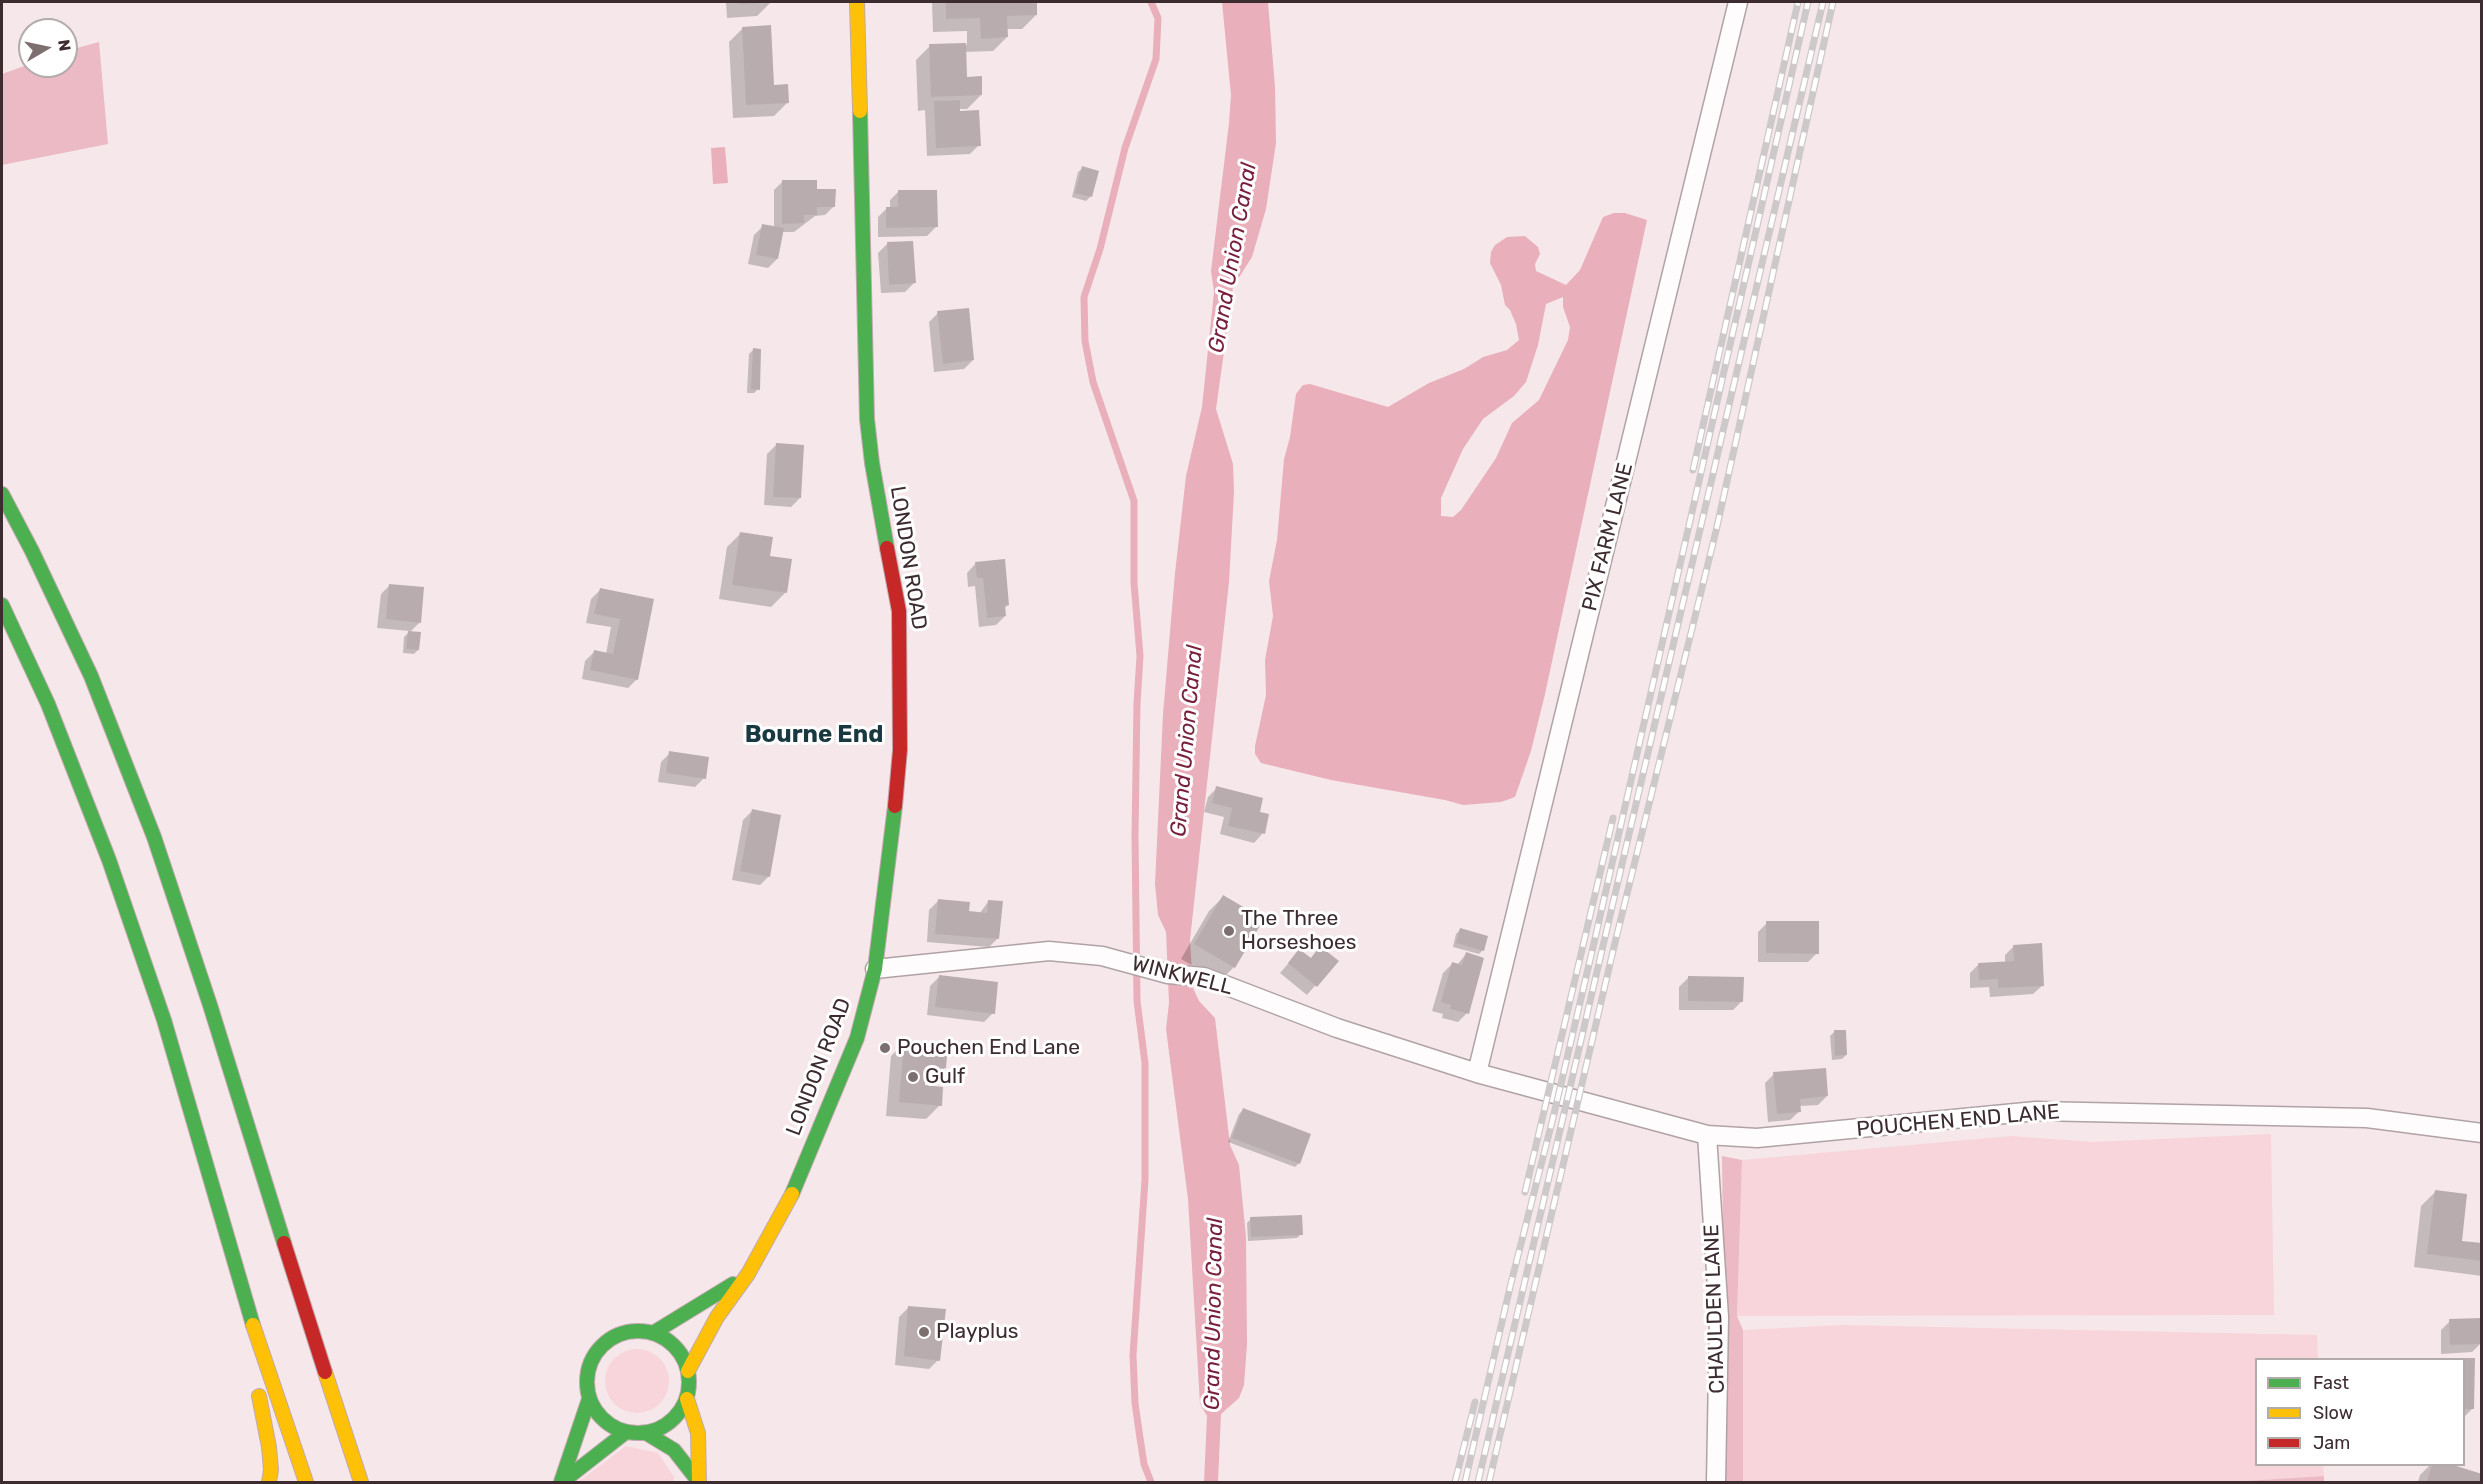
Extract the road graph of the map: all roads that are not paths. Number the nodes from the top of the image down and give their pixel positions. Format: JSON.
{"nodes":[{"id":1,"x":858,"y":2,"type":"edge"},
{"id":2,"x":1738,"y":2,"type":"edge"},
{"id":3,"x":2,"y":494,"type":"edge"},
{"id":4,"x":2,"y":605,"type":"edge"},
{"id":5,"x":875,"y":969,"type":"junction"},
{"id":6,"x":1477,"y":1073,"type":"junction"},
{"id":7,"x":2481,"y":1133,"type":"edge"},
{"id":8,"x":1707,"y":1135,"type":"junction"},
{"id":9,"x":230,"y":1250,"type":"junction"},
{"id":10,"x":748,"y":1274,"type":"junction"},
{"id":11,"x":653,"y":1332,"type":"junction"},
{"id":12,"x":688,"y":1371,"type":"junction"},
{"id":13,"x":589,"y":1399,"type":"junction"},
{"id":14,"x":687,"y":1399,"type":"junction"},
{"id":15,"x":626,"y":1432,"type":"junction"},
{"id":16,"x":646,"y":1433,"type":"junction"},
{"id":17,"x":269,"y":1482,"type":"edge"},
{"id":18,"x":306,"y":1482,"type":"edge"},
{"id":19,"x":361,"y":1482,"type":"edge"},
{"id":20,"x":561,"y":1482,"type":"edge"},
{"id":21,"x":699,"y":1482,"type":"edge"},
{"id":22,"x":1716,"y":1482,"type":"edge"}],
"edges":[{"from":1,"to":5,"type":"main road","name":"LONDON ROAD"},
{"from":2,"to":6,"type":"street","name":"PIX FARM LANE"},
{"from":3,"to":19,"type":"main road"},
{"from":4,"to":9,"type":"main road"},
{"from":5,"to":6,"type":"street","name":"WINKWELL"},
{"from":5,"to":10,"type":"main road","name":"LONDON ROAD"},
{"from":6,"to":8,"type":"street","name":"POUCHEN END LANE"},
{"from":7,"to":8,"type":"street","name":"POUCHEN END LANE"},
{"from":8,"to":22,"type":"street","name":"CHAULDEN LANE"},
{"from":9,"to":17,"type":"main road"},
{"from":9,"to":18,"type":"main road"},
{"from":10,"to":11,"type":"main road"},
{"from":10,"to":12,"type":"main road","name":"LONDON ROAD"},
{"from":11,"to":12,"type":"main road"},
{"from":11,"to":13,"type":"main road"},
{"from":12,"to":14,"type":"main road"},
{"from":13,"to":15,"type":"main road"},
{"from":13,"to":20,"type":"main road"},
{"from":14,"to":16,"type":"main road"},
{"from":14,"to":21,"type":"main road"},
{"from":15,"to":16,"type":"main road"},
{"from":15,"to":20,"type":"main road"},
{"from":16,"to":21,"type":"main road"}]}
